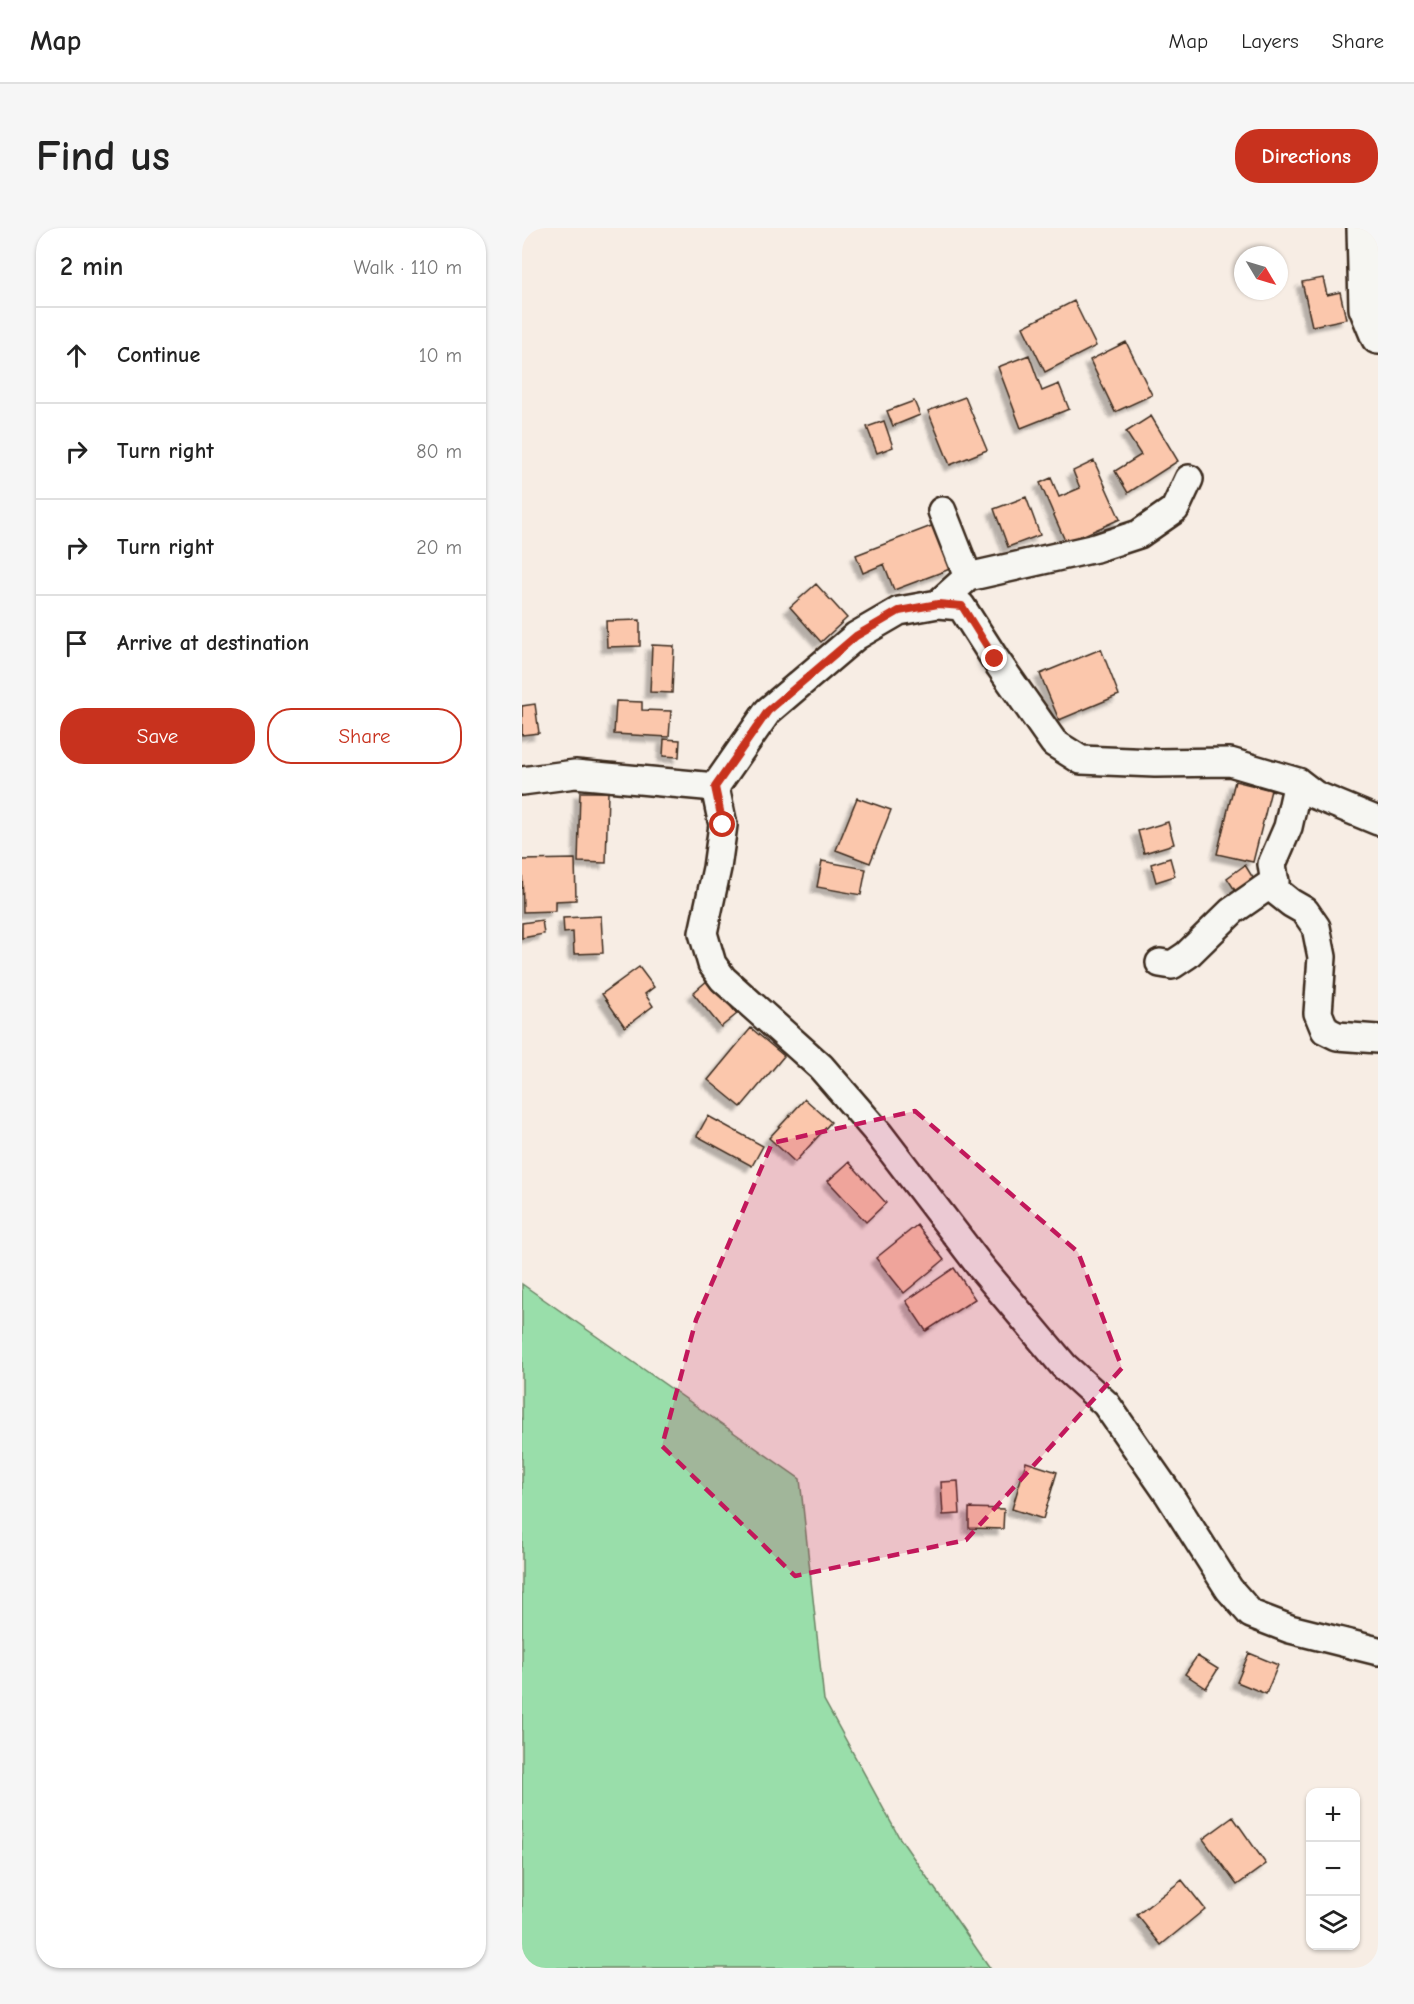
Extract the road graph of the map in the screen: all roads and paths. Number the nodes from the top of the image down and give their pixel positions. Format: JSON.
{"nodes":[{"id":1,"x":1364,"y":228,"type":"edge"},
{"id":2,"x":1378,"y":337,"type":"edge"},
{"id":3,"x":1189,"y":479,"type":"dead end"},
{"id":4,"x":942,"y":511,"type":"dead end"},
{"id":5,"x":968,"y":577,"type":"junction"},
{"id":6,"x":938,"y":604,"type":"junction"},
{"id":7,"x":522,"y":781,"type":"edge"},
{"id":8,"x":1298,"y":782,"type":"junction"},
{"id":9,"x":715,"y":787,"type":"junction"},
{"id":10,"x":1378,"y":821,"type":"edge"},
{"id":11,"x":1275,"y":881,"type":"junction"},
{"id":12,"x":1160,"y":963,"type":"dead end"},
{"id":13,"x":1378,"y":1039,"type":"edge"},
{"id":14,"x":1378,"y":1651,"type":"edge"}],
"edges":[{"from":1,"to":2,"type":"main road"},
{"from":3,"to":5,"type":"street"},
{"from":4,"to":5,"type":"street"},
{"from":5,"to":6,"type":"street"},
{"from":6,"to":8,"type":"street"},
{"from":6,"to":9,"type":"street"},
{"from":7,"to":9,"type":"street"},
{"from":8,"to":10,"type":"street"},
{"from":8,"to":11,"type":"street"},
{"from":9,"to":14,"type":"street"},
{"from":11,"to":12,"type":"street"},
{"from":11,"to":13,"type":"street"}]}
